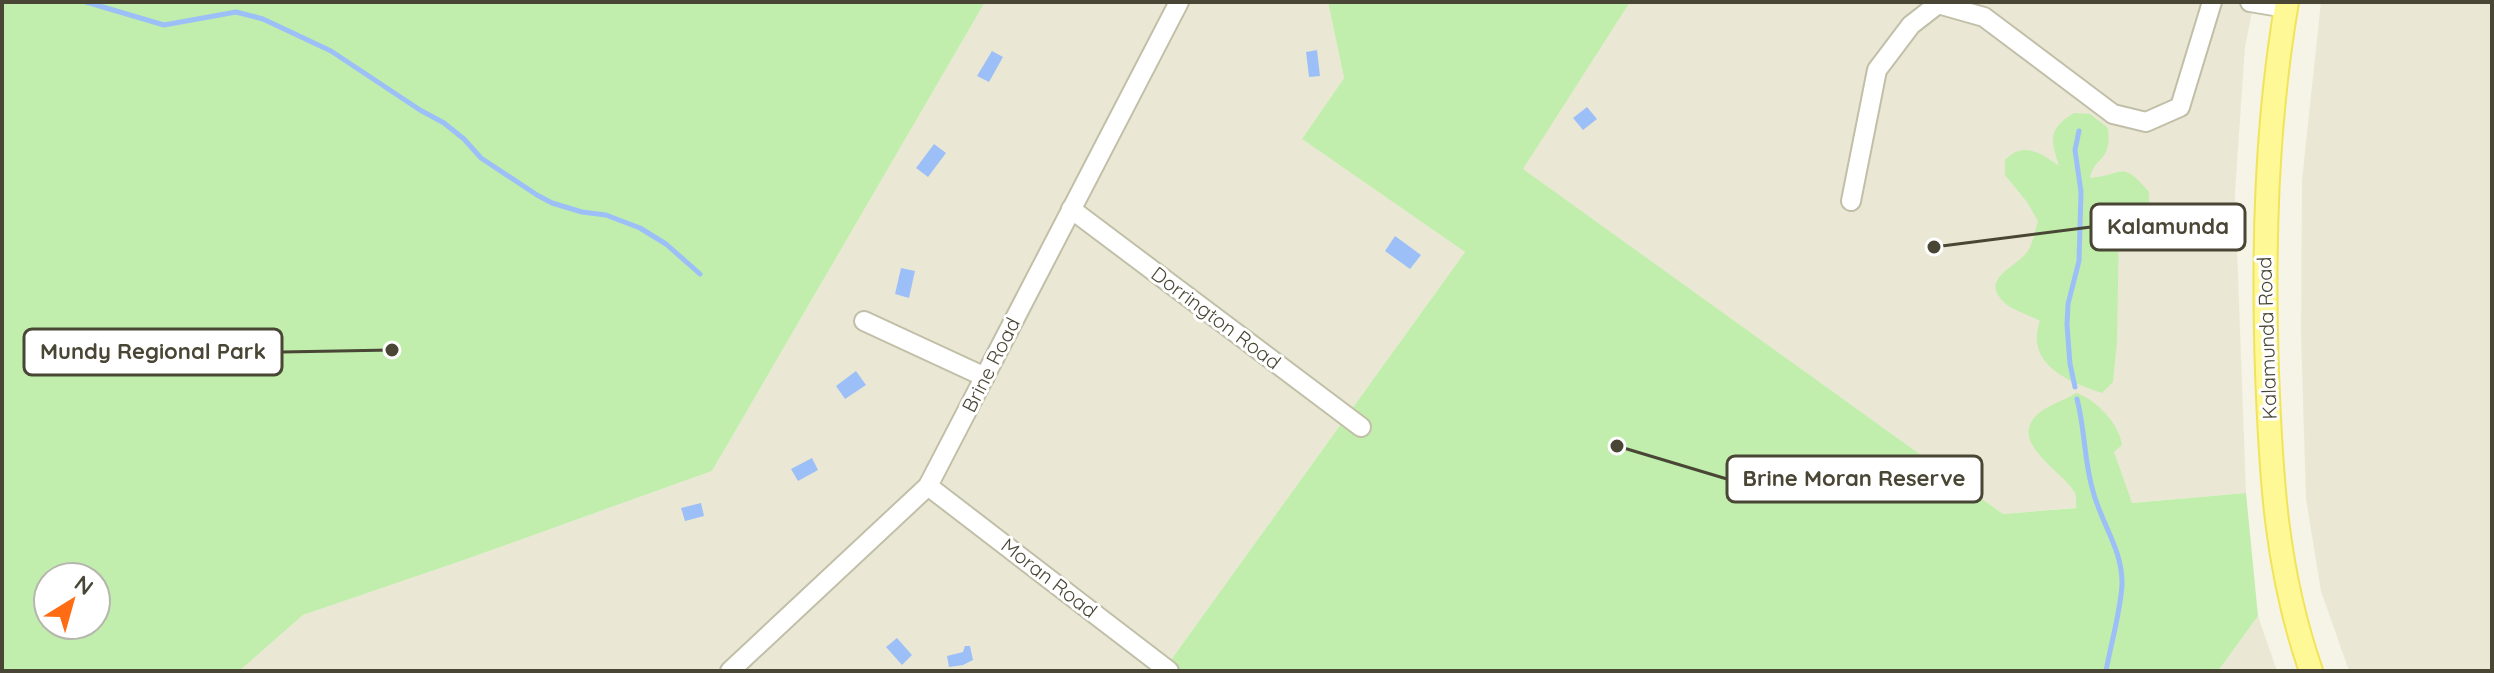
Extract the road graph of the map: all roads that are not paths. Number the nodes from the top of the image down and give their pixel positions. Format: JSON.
{"nodes":[{"id":1,"x":1179,"y":2,"type":"edge"},
{"id":2,"x":2212,"y":2,"type":"edge"},
{"id":3,"x":2250,"y":2,"type":"edge"},
{"id":4,"x":2286,"y":5,"type":"edge"},
{"id":5,"x":1851,"y":201,"type":"dead end"},
{"id":6,"x":1071,"y":209,"type":"junction"},
{"id":7,"x":864,"y":321,"type":"dead end"},
{"id":8,"x":985,"y":377,"type":"junction"},
{"id":9,"x":1361,"y":427,"type":"dead end"},
{"id":10,"x":928,"y":486,"type":"junction"},
{"id":11,"x":730,"y":671,"type":"edge"},
{"id":12,"x":1169,"y":671,"type":"edge"},
{"id":13,"x":2311,"y":671,"type":"edge"}],
"edges":[{"from":1,"to":6,"type":"street","name":"Brine Road"},
{"from":2,"to":5,"type":"street"},
{"from":3,"to":4,"type":"street"},
{"from":4,"to":13,"type":"main road","name":"Kalamunda Road"},
{"from":6,"to":8,"type":"street","name":"Brine Road"},
{"from":6,"to":9,"type":"street","name":"Dorrington Road"},
{"from":7,"to":8,"type":"street"},
{"from":8,"to":10,"type":"street","name":"Brine Road"},
{"from":10,"to":11,"type":"street","name":"Brine Road"},
{"from":10,"to":12,"type":"street","name":"Moran Road"}]}
